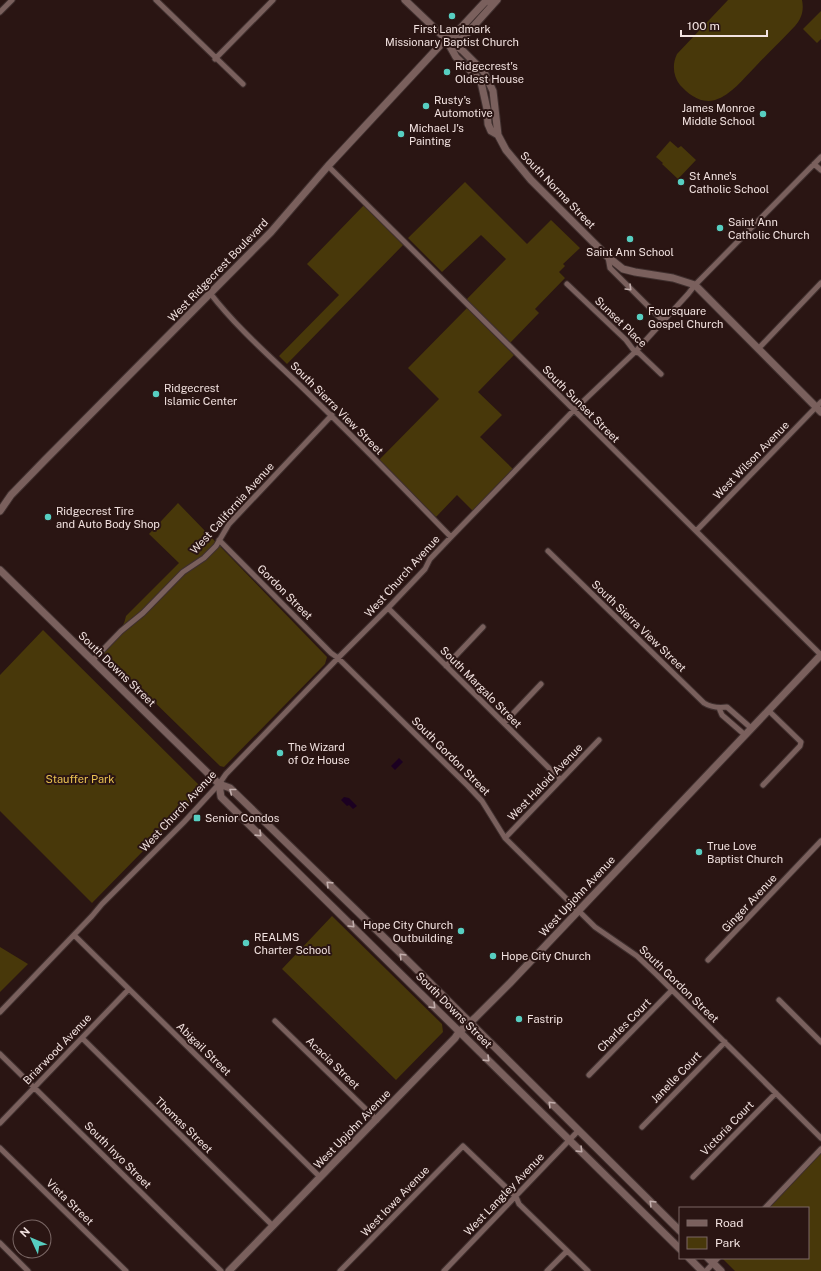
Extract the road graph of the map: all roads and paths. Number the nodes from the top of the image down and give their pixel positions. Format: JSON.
{"nodes":[{"id":1,"x":12,"y":0,"type":"edge"},
{"id":2,"x":156,"y":0,"type":"edge"},
{"id":3,"x":273,"y":0,"type":"edge"},
{"id":4,"x":405,"y":0,"type":"edge"},
{"id":5,"x":489,"y":0,"type":"edge"},
{"id":6,"x":497,"y":0,"type":"edge"},
{"id":7,"x":0,"y":12,"type":"edge"},
{"id":8,"x":446,"y":39,"type":"junction"},
{"id":9,"x":215,"y":59,"type":"junction"},
{"id":10,"x":243,"y":84,"type":"dead end"},
{"id":11,"x":821,"y":157,"type":"edge"},
{"id":12,"x":814,"y":164,"type":"junction"},
{"id":13,"x":328,"y":166,"type":"junction"},
{"id":14,"x":821,"y":170,"type":"edge"},
{"id":15,"x":608,"y":257,"type":"junction"},
{"id":16,"x":821,"y":283,"type":"edge"},
{"id":17,"x":567,"y":284,"type":"dead end"},
{"id":18,"x":695,"y":285,"type":"junction"},
{"id":19,"x":210,"y":293,"type":"junction"},
{"id":20,"x":663,"y":322,"type":"junction"},
{"id":21,"x":758,"y":349,"type":"junction"},
{"id":22,"x":635,"y":352,"type":"junction"},
{"id":23,"x":661,"y":374,"type":"dead end"},
{"id":24,"x":819,"y":407,"type":"edge"},
{"id":25,"x":574,"y":410,"type":"junction"},
{"id":26,"x":332,"y":415,"type":"junction"},
{"id":27,"x":0,"y":511,"type":"edge"},
{"id":28,"x":696,"y":531,"type":"junction"},
{"id":29,"x":451,"y":537,"type":"junction"},
{"id":30,"x":219,"y":540,"type":"junction"},
{"id":31,"x":548,"y":551,"type":"dead end"},
{"id":32,"x":0,"y":570,"type":"edge"},
{"id":33,"x":388,"y":608,"type":"junction"},
{"id":34,"x":483,"y":627,"type":"dead end"},
{"id":35,"x":821,"y":655,"type":"edge"},
{"id":36,"x":338,"y":658,"type":"junction"},
{"id":37,"x":93,"y":660,"type":"junction"},
{"id":38,"x":446,"y":666,"type":"junction"},
{"id":39,"x":541,"y":684,"type":"dead end"},
{"id":40,"x":719,"y":708,"type":"junction"},
{"id":41,"x":768,"y":710,"type":"junction"},
{"id":42,"x":504,"y":723,"type":"junction"},
{"id":43,"x":751,"y":728,"type":"junction"},
{"id":44,"x":744,"y":735,"type":"junction"},
{"id":45,"x":599,"y":740,"type":"dead end"},
{"id":46,"x":560,"y":779,"type":"junction"},
{"id":47,"x":219,"y":784,"type":"junction"},
{"id":48,"x":763,"y":785,"type":"dead end"},
{"id":49,"x":505,"y":838,"type":"junction"},
{"id":50,"x":821,"y":841,"type":"edge"},
{"id":51,"x":579,"y":910,"type":"junction"},
{"id":52,"x":74,"y":935,"type":"junction"},
{"id":53,"x":708,"y":960,"type":"dead end"},
{"id":54,"x":129,"y":989,"type":"junction"},
{"id":55,"x":672,"y":990,"type":"junction"},
{"id":56,"x":778,"y":1000,"type":"dead end"},
{"id":57,"x":0,"y":1012,"type":"edge"},
{"id":58,"x":275,"y":1021,"type":"dead end"},
{"id":59,"x":470,"y":1023,"type":"junction"},
{"id":60,"x":459,"y":1032,"type":"junction"},
{"id":61,"x":82,"y":1038,"type":"junction"},
{"id":62,"x":725,"y":1042,"type":"junction"},
{"id":63,"x":821,"y":1042,"type":"edge"},
{"id":64,"x":0,"y":1054,"type":"edge"},
{"id":65,"x":589,"y":1075,"type":"dead end"},
{"id":66,"x":34,"y":1087,"type":"junction"},
{"id":67,"x":776,"y":1093,"type":"junction"},
{"id":68,"x":377,"y":1120,"type":"junction"},
{"id":69,"x":0,"y":1123,"type":"edge"},
{"id":70,"x":642,"y":1127,"type":"dead end"},
{"id":71,"x":578,"y":1131,"type":"junction"},
{"id":72,"x":821,"y":1138,"type":"edge"},
{"id":73,"x":570,"y":1140,"type":"junction"},
{"id":74,"x":0,"y":1148,"type":"edge"},
{"id":75,"x":821,"y":1149,"type":"edge"},
{"id":76,"x":320,"y":1177,"type":"junction"},
{"id":77,"x":693,"y":1177,"type":"dead end"},
{"id":78,"x":516,"y":1196,"type":"junction"},
{"id":79,"x":766,"y":1207,"type":"edge"},
{"id":80,"x":272,"y":1226,"type":"junction"},
{"id":81,"x":679,"y":1230,"type":"edge"},
{"id":82,"x":0,"y":1243,"type":"edge"},
{"id":83,"x":679,"y":1248,"type":"edge"},
{"id":84,"x":567,"y":1250,"type":"junction"},
{"id":85,"x":690,"y":1259,"type":"edge"},
{"id":86,"x":713,"y":1260,"type":"edge"},
{"id":87,"x":28,"y":1271,"type":"edge"},
{"id":88,"x":126,"y":1271,"type":"edge"},
{"id":89,"x":221,"y":1271,"type":"edge"},
{"id":90,"x":229,"y":1271,"type":"edge"},
{"id":91,"x":340,"y":1271,"type":"edge"},
{"id":92,"x":444,"y":1271,"type":"edge"},
{"id":93,"x":547,"y":1271,"type":"edge"},
{"id":94,"x":588,"y":1271,"type":"edge"},
{"id":95,"x":702,"y":1271,"type":"edge"},
{"id":96,"x":706,"y":1271,"type":"edge"},
{"id":97,"x":721,"y":1271,"type":"edge"}],
"edges":[{"from":1,"to":7,"type":"street"},
{"from":2,"to":9,"type":"street"},
{"from":3,"to":9,"type":"street"},
{"from":4,"to":8,"type":"main road","name":"South Norma Street"},
{"from":5,"to":8,"type":"main road","name":"West Ridgecrest Boulevard"},
{"from":6,"to":8,"type":"main road"},
{"from":8,"to":13,"type":"main road","name":"West Ridgecrest Boulevard"},
{"from":8,"to":15,"type":"main road","name":"South Norma Street"},
{"from":9,"to":10,"type":"street"},
{"from":11,"to":12,"type":"street","name":"West Church Avenue"},
{"from":12,"to":14,"type":"street"},
{"from":12,"to":18,"type":"street","name":"West Church Avenue"},
{"from":13,"to":19,"type":"main road","name":"West Ridgecrest Boulevard"},
{"from":13,"to":25,"type":"street","name":"South Sunset Street"},
{"from":15,"to":18,"type":"main road","name":"South Norma Street"},
{"from":15,"to":20,"type":"street","name":"South Norma Street","one_way":true},
{"from":16,"to":21,"type":"street"},
{"from":17,"to":22,"type":"street","name":"Sunset Place"},
{"from":18,"to":20,"type":"street","name":"West Church Avenue"},
{"from":18,"to":21,"type":"main road","name":"South Norma Street"},
{"from":19,"to":26,"type":"street","name":"South Sierra View Street"},
{"from":19,"to":27,"type":"main road","name":"West Ridgecrest Boulevard"},
{"from":20,"to":22,"type":"street","name":"West Church Avenue"},
{"from":21,"to":24,"type":"main road","name":"South Norma Street"},
{"from":22,"to":23,"type":"street","name":"Sunset Place"},
{"from":22,"to":25,"type":"street","name":"West Church Avenue"},
{"from":24,"to":28,"type":"street","name":"West Wilson Avenue"},
{"from":25,"to":28,"type":"street","name":"South Sunset Street"},
{"from":25,"to":29,"type":"street","name":"West Church Avenue"},
{"from":26,"to":29,"type":"street","name":"South Sierra View Street"},
{"from":26,"to":30,"type":"street","name":"West California Avenue"},
{"from":28,"to":35,"type":"street","name":"South Sunset Street"},
{"from":29,"to":33,"type":"street","name":"West Church Avenue"},
{"from":30,"to":36,"type":"street","name":"Gordon Street"},
{"from":30,"to":37,"type":"street","name":"West California Avenue"},
{"from":31,"to":40,"type":"street","name":"South Sierra View Street"},
{"from":32,"to":37,"type":"main road","name":"South Downs Street"},
{"from":33,"to":36,"type":"street","name":"West Church Avenue"},
{"from":33,"to":38,"type":"street","name":"South Margalo Street"},
{"from":34,"to":38,"type":"street"},
{"from":35,"to":41,"type":"main road","name":"West Upjohn Avenue"},
{"from":36,"to":47,"type":"street","name":"West Church Avenue"},
{"from":36,"to":49,"type":"street","name":"South Gordon Street"},
{"from":37,"to":47,"type":"main road","name":"South Downs Street"},
{"from":38,"to":42,"type":"street","name":"South Margalo Street"},
{"from":39,"to":42,"type":"street"},
{"from":40,"to":43,"type":"street","name":"South Sierra View Street"},
{"from":40,"to":44,"type":"street","name":"South Sierra View Street"},
{"from":41,"to":43,"type":"main road","name":"West Upjohn Avenue"},
{"from":41,"to":48,"type":"street"},
{"from":42,"to":46,"type":"street","name":"South Margalo Street"},
{"from":43,"to":44,"type":"main road","name":"West Upjohn Avenue"},
{"from":44,"to":51,"type":"main road","name":"West Upjohn Avenue"},
{"from":45,"to":46,"type":"street","name":"West Haloid Avenue"},
{"from":46,"to":49,"type":"street","name":"West Haloid Avenue"},
{"from":47,"to":52,"type":"street","name":"West Church Avenue"},
{"from":59,"to":47,"type":"main road","name":"South Downs Street","one_way":true},
{"from":47,"to":60,"type":"main road","name":"South Downs Street","one_way":true},
{"from":49,"to":51,"type":"street","name":"South Gordon Street"},
{"from":50,"to":53,"type":"street","name":"Ginger Avenue"},
{"from":51,"to":55,"type":"street","name":"South Gordon Street"},
{"from":51,"to":59,"type":"main road","name":"West Upjohn Avenue"},
{"from":52,"to":54,"type":"street","name":"Abigail Street"},
{"from":52,"to":57,"type":"street","name":"West Church Avenue"},
{"from":54,"to":61,"type":"street","name":"Briarwood Avenue"},
{"from":54,"to":76,"type":"street","name":"Abigail Street"},
{"from":55,"to":62,"type":"street","name":"South Gordon Street"},
{"from":55,"to":65,"type":"street","name":"Charles Court"},
{"from":56,"to":63,"type":"street"},
{"from":58,"to":68,"type":"street","name":"Acacia Street"},
{"from":59,"to":60,"type":"main road","name":"West Upjohn Avenue"},
{"from":71,"to":59,"type":"main road","name":"South Downs Street","one_way":true},
{"from":60,"to":68,"type":"main road","name":"West Upjohn Avenue"},
{"from":60,"to":73,"type":"main road","name":"South Downs Street","one_way":true},
{"from":61,"to":66,"type":"street","name":"Briarwood Avenue"},
{"from":61,"to":80,"type":"street","name":"Thomas Street"},
{"from":62,"to":67,"type":"street","name":"South Gordon Street"},
{"from":62,"to":70,"type":"street","name":"Janelle Court"},
{"from":64,"to":66,"type":"street","name":"South Inyo Street"},
{"from":66,"to":69,"type":"street","name":"Briarwood Avenue"},
{"from":66,"to":89,"type":"street","name":"South Inyo Street"},
{"from":67,"to":72,"type":"street","name":"South Gordon Street"},
{"from":67,"to":77,"type":"street","name":"Victoria Court"},
{"from":68,"to":76,"type":"main road","name":"West Upjohn Avenue"},
{"from":71,"to":73,"type":"street","name":"West Langley Avenue"},
{"from":81,"to":71,"type":"main road","name":"South Downs Street","one_way":true},
{"from":73,"to":78,"type":"street","name":"West Langley Avenue"},
{"from":73,"to":83,"type":"main road","name":"South Downs Street","one_way":true},
{"from":74,"to":88,"type":"street","name":"Vista Street"},
{"from":75,"to":79,"type":"street"},
{"from":76,"to":80,"type":"main road","name":"West Upjohn Avenue"},
{"from":78,"to":84,"type":"street"},
{"from":78,"to":91,"type":"street","name":"West Iowa Avenue"},
{"from":78,"to":92,"type":"street","name":"West Langley Avenue"},
{"from":80,"to":90,"type":"main road","name":"West Upjohn Avenue"},
{"from":82,"to":87,"type":"street"},
{"from":84,"to":93,"type":"street"},
{"from":84,"to":94,"type":"street"},
{"from":85,"to":95,"type":"main road"},
{"from":86,"to":96,"type":"street"},
{"from":86,"to":97,"type":"main road"}]}
